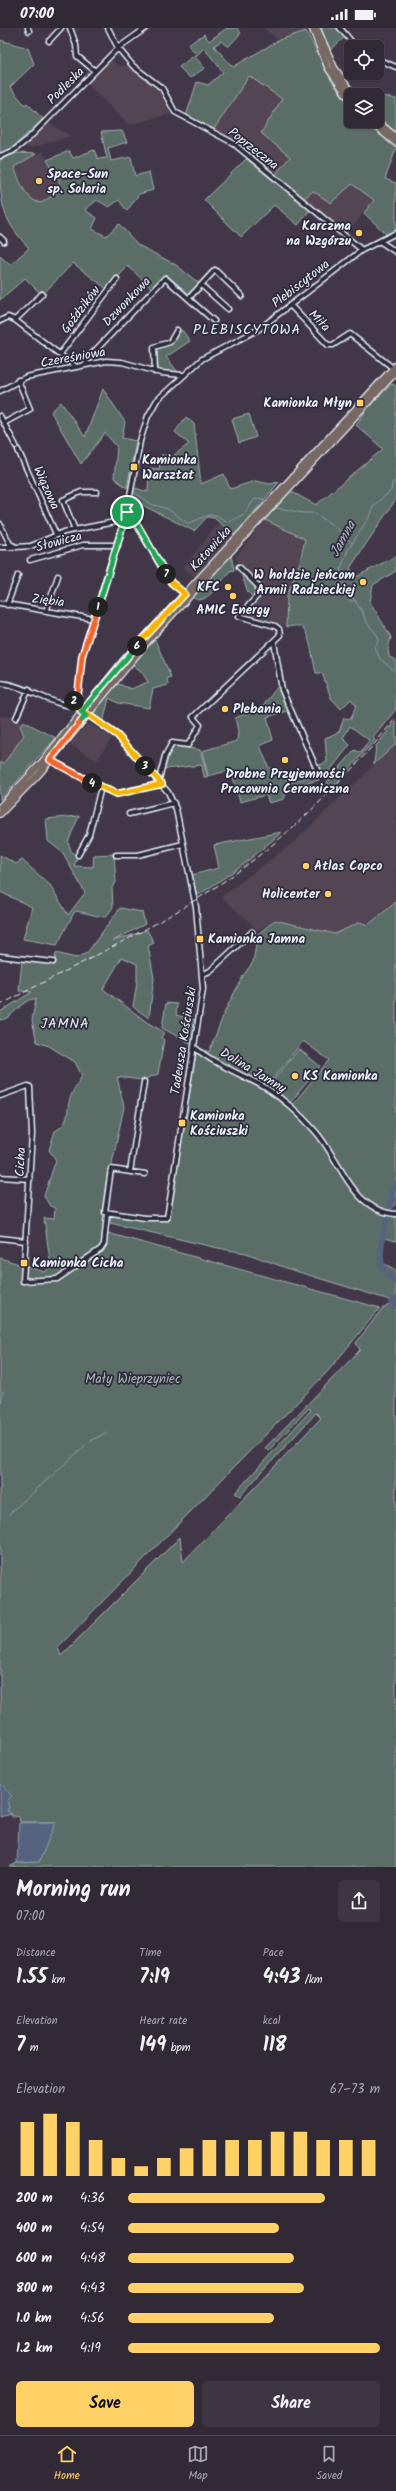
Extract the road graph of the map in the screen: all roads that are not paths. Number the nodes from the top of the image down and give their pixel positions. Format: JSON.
{"nodes":[{"id":1,"x":61,"y":28,"type":"edge"},
{"id":2,"x":70,"y":28,"type":"edge"},
{"id":3,"x":108,"y":28,"type":"edge"},
{"id":4,"x":146,"y":28,"type":"edge"},
{"id":5,"x":312,"y":28,"type":"edge"},
{"id":6,"x":317,"y":28,"type":"edge"},
{"id":7,"x":340,"y":28,"type":"edge"},
{"id":8,"x":350,"y":40,"type":"edge"},
{"id":9,"x":49,"y":41,"type":"dead end"},
{"id":10,"x":118,"y":48,"type":"junction"},
{"id":11,"x":384,"y":62,"type":"edge"},
{"id":12,"x":396,"y":67,"type":"edge"},
{"id":13,"x":95,"y":71,"type":"junction"},
{"id":14,"x":348,"y":88,"type":"edge"},
{"id":15,"x":344,"y":91,"type":"edge"},
{"id":16,"x":384,"y":127,"type":"edge"},
{"id":17,"x":378,"y":128,"type":"edge"},
{"id":18,"x":396,"y":137,"type":"edge"},
{"id":19,"x":396,"y":143,"type":"edge"},
{"id":20,"x":0,"y":156,"type":"edge"},
{"id":21,"x":396,"y":233,"type":"edge"},
{"id":22,"x":0,"y":237,"type":"edge"},
{"id":23,"x":4,"y":241,"type":"dead end"},
{"id":24,"x":382,"y":242,"type":"junction"},
{"id":25,"x":362,"y":250,"type":"junction"},
{"id":26,"x":396,"y":252,"type":"edge"},
{"id":27,"x":117,"y":279,"type":"dead end"},
{"id":28,"x":201,"y":284,"type":"junction"},
{"id":29,"x":42,"y":294,"type":"dead end"},
{"id":30,"x":242,"y":296,"type":"dead end"},
{"id":31,"x":189,"y":298,"type":"junction"},
{"id":32,"x":290,"y":305,"type":"junction"},
{"id":33,"x":228,"y":309,"type":"dead end"},
{"id":34,"x":15,"y":320,"type":"junction"},
{"id":35,"x":0,"y":321,"type":"edge"},
{"id":36,"x":214,"y":321,"type":"dead end"},
{"id":37,"x":177,"y":330,"type":"dead end"},
{"id":38,"x":60,"y":354,"type":"junction"},
{"id":39,"x":86,"y":365,"type":"junction"},
{"id":40,"x":76,"y":367,"type":"junction"},
{"id":41,"x":395,"y":368,"type":"edge"},
{"id":42,"x":156,"y":372,"type":"junction"},
{"id":43,"x":183,"y":374,"type":"junction"},
{"id":44,"x":18,"y":380,"type":"junction"},
{"id":45,"x":0,"y":391,"type":"edge"},
{"id":46,"x":0,"y":416,"type":"edge"},
{"id":47,"x":4,"y":423,"type":"junction"},
{"id":48,"x":97,"y":492,"type":"dead end"},
{"id":49,"x":127,"y":512,"type":"junction"},
{"id":50,"x":125,"y":520,"type":"junction"},
{"id":51,"x":0,"y":524,"type":"edge"},
{"id":52,"x":75,"y":530,"type":"junction"},
{"id":53,"x":56,"y":534,"type":"junction"},
{"id":54,"x":118,"y":546,"type":"junction"},
{"id":55,"x":0,"y":547,"type":"edge"},
{"id":56,"x":16,"y":547,"type":"junction"},
{"id":57,"x":30,"y":560,"type":"dead end"},
{"id":58,"x":239,"y":567,"type":"dead end"},
{"id":59,"x":18,"y":575,"type":"dead end"},
{"id":60,"x":58,"y":576,"type":"dead end"},
{"id":61,"x":185,"y":594,"type":"junction"},
{"id":62,"x":0,"y":602,"type":"edge"},
{"id":63,"x":7,"y":605,"type":"junction"},
{"id":64,"x":47,"y":610,"type":"junction"},
{"id":65,"x":94,"y":619,"type":"junction"},
{"id":66,"x":274,"y":642,"type":"junction"},
{"id":67,"x":0,"y":683,"type":"edge"},
{"id":68,"x":29,"y":690,"type":"junction"},
{"id":69,"x":74,"y":705,"type":"junction"},
{"id":70,"x":83,"y":714,"type":"junction"},
{"id":71,"x":16,"y":718,"type":"dead end"},
{"id":72,"x":50,"y":760,"type":"junction"},
{"id":73,"x":318,"y":772,"type":"dead end"},
{"id":74,"x":159,"y":779,"type":"junction"},
{"id":75,"x":162,"y":784,"type":"junction"},
{"id":76,"x":101,"y":787,"type":"junction"},
{"id":77,"x":174,"y":803,"type":"junction"},
{"id":78,"x":0,"y":807,"type":"edge"},
{"id":79,"x":0,"y":814,"type":"edge"},
{"id":80,"x":129,"y":814,"type":"dead end"},
{"id":81,"x":183,"y":844,"type":"junction"},
{"id":82,"x":78,"y":855,"type":"dead end"},
{"id":83,"x":116,"y":855,"type":"dead end"},
{"id":84,"x":252,"y":932,"type":"dead end"},
{"id":85,"x":0,"y":956,"type":"edge"},
{"id":86,"x":53,"y":962,"type":"dead end"},
{"id":87,"x":203,"y":974,"type":"junction"},
{"id":88,"x":194,"y":1047,"type":"junction"},
{"id":89,"x":144,"y":1082,"type":"dead end"},
{"id":90,"x":0,"y":1096,"type":"edge"},
{"id":91,"x":130,"y":1172,"type":"junction"},
{"id":92,"x":145,"y":1174,"type":"dead end"},
{"id":93,"x":0,"y":1177,"type":"edge"},
{"id":94,"x":30,"y":1179,"type":"junction"},
{"id":95,"x":107,"y":1213,"type":"junction"},
{"id":96,"x":396,"y":1214,"type":"edge"},
{"id":97,"x":0,"y":1238,"type":"edge"},
{"id":98,"x":26,"y":1241,"type":"junction"}],
"edges":[{"from":1,"to":9,"type":"street"},
{"from":2,"to":13,"type":"street"},
{"from":3,"to":10,"type":"street","name":"Poprzeczna"},
{"from":4,"to":10,"type":"street","name":"Podleska"},
{"from":5,"to":15,"type":"main road"},
{"from":6,"to":14,"type":"main road"},
{"from":7,"to":8,"type":"street"},
{"from":10,"to":13,"type":"street","name":"Podleska"},
{"from":10,"to":25,"type":"street","name":"Poprzeczna"},
{"from":11,"to":12,"type":"street"},
{"from":13,"to":20,"type":"street","name":"Podleska"},
{"from":16,"to":18,"type":"main road"},
{"from":17,"to":19,"type":"main road"},
{"from":21,"to":24,"type":"street","name":"Plebiscytowa"},
{"from":22,"to":23,"type":"street"},
{"from":24,"to":25,"type":"street","name":"Plebiscytowa"},
{"from":24,"to":26,"type":"street"},
{"from":25,"to":32,"type":"street","name":"Plebiscytowa"},
{"from":27,"to":38,"type":"street","name":"Goździków"},
{"from":28,"to":30,"type":"street"},
{"from":28,"to":31,"type":"street"},
{"from":28,"to":33,"type":"street"},
{"from":29,"to":34,"type":"street"},
{"from":31,"to":36,"type":"street","name":"Dzwonkowa"},
{"from":31,"to":39,"type":"street","name":"Dzwonkowa"},
{"from":32,"to":41,"type":"street","name":"Miła"},
{"from":32,"to":43,"type":"street","name":"Plebiscytowa"},
{"from":34,"to":35,"type":"street"},
{"from":34,"to":38,"type":"street"},
{"from":37,"to":42,"type":"street"},
{"from":38,"to":40,"type":"street"},
{"from":39,"to":40,"type":"street","name":"Czereśniowa"},
{"from":39,"to":42,"type":"street","name":"Czereśniowa"},
{"from":40,"to":44,"type":"street","name":"Czereśniowa"},
{"from":41,"to":61,"type":"main road","name":"Katowicka"},
{"from":41,"to":70,"type":"main road","name":"Katowicka"},
{"from":42,"to":43,"type":"street","name":"Czereśniowa"},
{"from":43,"to":49,"type":"street","name":"Plebiscytowa"},
{"from":44,"to":45,"type":"street","name":"Czereśniowa"},
{"from":44,"to":47,"type":"street"},
{"from":46,"to":47,"type":"street"},
{"from":47,"to":53,"type":"street","name":"Wiązowa"},
{"from":48,"to":52,"type":"street"},
{"from":49,"to":50,"type":"street","name":"Plebiscytowa"},
{"from":49,"to":61,"type":"street"},
{"from":50,"to":52,"type":"street"},
{"from":50,"to":54,"type":"street","name":"Plebiscytowa"},
{"from":51,"to":56,"type":"street"},
{"from":52,"to":53,"type":"street"},
{"from":53,"to":56,"type":"street"},
{"from":54,"to":57,"type":"street","name":"Słowicza"},
{"from":54,"to":65,"type":"street","name":"Plebiscytowa"},
{"from":55,"to":56,"type":"street"},
{"from":58,"to":66,"type":"street"},
{"from":59,"to":63,"type":"street"},
{"from":60,"to":64,"type":"street"},
{"from":61,"to":70,"type":"main road","name":"Katowicka"},
{"from":62,"to":63,"type":"street","name":"Ziębia"},
{"from":63,"to":64,"type":"street","name":"Ziębia"},
{"from":64,"to":65,"type":"street","name":"Ziębia"},
{"from":65,"to":69,"type":"street","name":"Plebiscytowa"},
{"from":66,"to":73,"type":"street"},
{"from":66,"to":74,"type":"street"},
{"from":67,"to":68,"type":"street"},
{"from":68,"to":69,"type":"street"},
{"from":68,"to":71,"type":"street"},
{"from":69,"to":70,"type":"street"},
{"from":70,"to":72,"type":"main road","name":"Katowicka"},
{"from":70,"to":74,"type":"street","name":"Tadeusza Kościuszki"},
{"from":70,"to":78,"type":"main road","name":"Katowicka"},
{"from":72,"to":76,"type":"street"},
{"from":72,"to":79,"type":"main road","name":"Katowicka"},
{"from":74,"to":75,"type":"street","name":"Tadeusza Kościuszki"},
{"from":75,"to":76,"type":"street"},
{"from":75,"to":77,"type":"street","name":"Tadeusza Kościuszki"},
{"from":76,"to":82,"type":"street"},
{"from":77,"to":80,"type":"street"},
{"from":77,"to":81,"type":"street","name":"Tadeusza Kościuszki"},
{"from":81,"to":83,"type":"street"},
{"from":81,"to":87,"type":"street","name":"Tadeusza Kościuszki"},
{"from":84,"to":87,"type":"street"},
{"from":85,"to":86,"type":"street"},
{"from":87,"to":88,"type":"street","name":"Tadeusza Kościuszki"},
{"from":88,"to":95,"type":"street","name":"Tadeusza Kościuszki"},
{"from":88,"to":96,"type":"street","name":"Dolina Jamny"},
{"from":89,"to":91,"type":"street"},
{"from":90,"to":94,"type":"street","name":"Cicha"},
{"from":91,"to":92,"type":"street"},
{"from":91,"to":95,"type":"street"},
{"from":93,"to":94,"type":"street"},
{"from":94,"to":98,"type":"street","name":"Cicha"},
{"from":95,"to":98,"type":"street","name":"Cicha"},
{"from":97,"to":98,"type":"street"}]}
